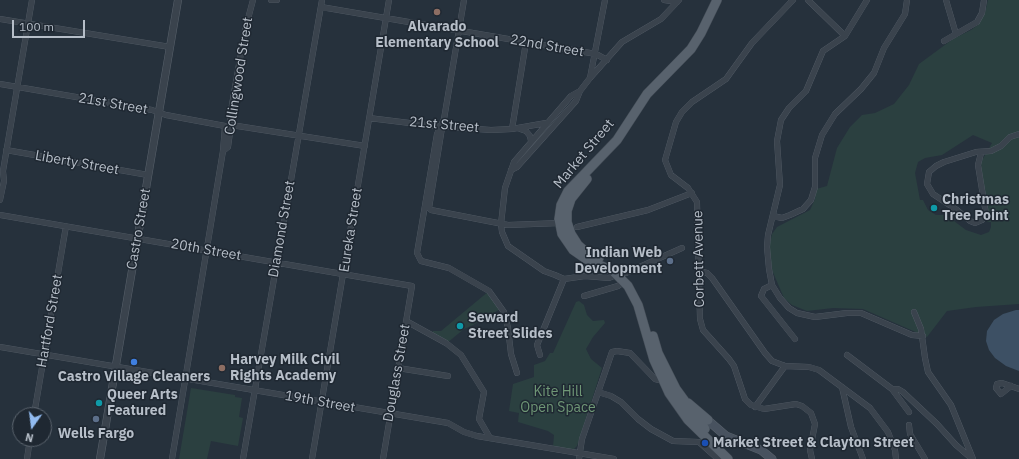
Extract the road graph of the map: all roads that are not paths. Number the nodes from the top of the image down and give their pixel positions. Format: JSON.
{"nodes":[{"id":1,"x":32,"y":0,"type":"edge"},
{"id":2,"x":178,"y":0,"type":"edge"},
{"id":3,"x":254,"y":0,"type":"edge"},
{"id":4,"x":271,"y":0,"type":"edge"},
{"id":5,"x":277,"y":0,"type":"edge"},
{"id":6,"x":322,"y":0,"type":"edge"},
{"id":7,"x":390,"y":0,"type":"edge"},
{"id":8,"x":464,"y":0,"type":"edge"},
{"id":9,"x":605,"y":0,"type":"edge"},
{"id":10,"x":664,"y":0,"type":"edge"},
{"id":11,"x":722,"y":0,"type":"edge"},
{"id":12,"x":793,"y":0,"type":"edge"},
{"id":13,"x":808,"y":0,"type":"edge"},
{"id":14,"x":867,"y":0,"type":"edge"},
{"id":15,"x":908,"y":0,"type":"edge"},
{"id":16,"x":946,"y":0,"type":"edge"},
{"id":17,"x":984,"y":0,"type":"edge"},
{"id":18,"x":678,"y":1,"type":"edge"},
{"id":19,"x":321,"y":7,"type":"junction"},
{"id":20,"x":386,"y":18,"type":"junction"},
{"id":21,"x":0,"y":19,"type":"edge"},
{"id":22,"x":29,"y":24,"type":"junction"},
{"id":23,"x":459,"y":31,"type":"junction"},
{"id":24,"x":956,"y":34,"type":"junction"},
{"id":25,"x":845,"y":36,"type":"junction"},
{"id":26,"x":944,"y":41,"type":"dead end"},
{"id":27,"x":526,"y":42,"type":"junction"},
{"id":28,"x":170,"y":47,"type":"junction"},
{"id":29,"x":596,"y":54,"type":"junction"},
{"id":30,"x":606,"y":60,"type":"junction"},
{"id":31,"x":590,"y":78,"type":"junction"},
{"id":32,"x":0,"y":84,"type":"edge"},
{"id":33,"x":17,"y":87,"type":"junction"},
{"id":34,"x":580,"y":91,"type":"junction"},
{"id":35,"x":159,"y":112,"type":"junction"},
{"id":36,"x":369,"y":118,"type":"junction"},
{"id":37,"x":546,"y":123,"type":"junction"},
{"id":38,"x":228,"y":126,"type":"junction"},
{"id":39,"x":442,"y":126,"type":"junction"},
{"id":40,"x":515,"y":129,"type":"junction"},
{"id":41,"x":1019,"y":134,"type":"edge"},
{"id":42,"x":299,"y":136,"type":"junction"},
{"id":43,"x":531,"y":141,"type":"junction"},
{"id":44,"x":365,"y":146,"type":"junction"},
{"id":45,"x":6,"y":150,"type":"junction"},
{"id":46,"x":981,"y":153,"type":"junction"},
{"id":47,"x":511,"y":170,"type":"junction"},
{"id":48,"x":1,"y":173,"type":"edge"},
{"id":49,"x":148,"y":175,"type":"junction"},
{"id":50,"x":692,"y":193,"type":"junction"},
{"id":51,"x":0,"y":200,"type":"edge"},
{"id":52,"x":0,"y":215,"type":"edge"},
{"id":53,"x":773,"y":216,"type":"junction"},
{"id":54,"x":560,"y":222,"type":"junction"},
{"id":55,"x":501,"y":224,"type":"junction"},
{"id":56,"x":66,"y":226,"type":"junction"},
{"id":57,"x":577,"y":227,"type":"dead end"},
{"id":58,"x":137,"y":239,"type":"junction"},
{"id":59,"x":682,"y":248,"type":"dead end"},
{"id":60,"x":207,"y":251,"type":"junction"},
{"id":61,"x":276,"y":262,"type":"junction"},
{"id":62,"x":699,"y":271,"type":"junction"},
{"id":63,"x":344,"y":274,"type":"junction"},
{"id":64,"x":623,"y":276,"type":"junction"},
{"id":65,"x":564,"y":278,"type":"junction"},
{"id":66,"x":772,"y":285,"type":"junction"},
{"id":67,"x":412,"y":286,"type":"joint"},
{"id":68,"x":584,"y":296,"type":"dead end"},
{"id":69,"x":914,"y":312,"type":"dead end"},
{"id":70,"x":406,"y":321,"type":"junction"},
{"id":71,"x":923,"y":336,"type":"junction"},
{"id":72,"x":794,"y":339,"type":"dead end"},
{"id":73,"x":0,"y":347,"type":"edge"},
{"id":74,"x":44,"y":355,"type":"junction"},
{"id":75,"x":540,"y":355,"type":"dead end"},
{"id":76,"x":847,"y":355,"type":"dead end"},
{"id":77,"x":785,"y":366,"type":"junction"},
{"id":78,"x":116,"y":367,"type":"junction"},
{"id":79,"x":398,"y":368,"type":"junction"},
{"id":80,"x":517,"y":373,"type":"dead end"},
{"id":81,"x":448,"y":376,"type":"dead end"},
{"id":82,"x":665,"y":377,"type":"junction"},
{"id":83,"x":186,"y":379,"type":"junction"},
{"id":84,"x":842,"y":386,"type":"junction"},
{"id":85,"x":1010,"y":386,"type":"dead end"},
{"id":86,"x":892,"y":389,"type":"junction"},
{"id":87,"x":1019,"y":389,"type":"edge"},
{"id":88,"x":254,"y":390,"type":"junction"},
{"id":89,"x":598,"y":392,"type":"junction"},
{"id":90,"x":680,"y":395,"type":"junction"},
{"id":91,"x":321,"y":402,"type":"junction"},
{"id":92,"x":35,"y":407,"type":"edge"},
{"id":93,"x":755,"y":407,"type":"junction"},
{"id":94,"x":908,"y":412,"type":"dead end"},
{"id":95,"x":390,"y":413,"type":"junction"},
{"id":96,"x":693,"y":420,"type":"junction"},
{"id":97,"x":708,"y":420,"type":"junction"},
{"id":98,"x":909,"y":425,"type":"dead end"},
{"id":99,"x":490,"y":438,"type":"junction"},
{"id":100,"x":29,"y":447,"type":"edge"},
{"id":101,"x":579,"y":456,"type":"edge"},
{"id":102,"x":27,"y":459,"type":"edge"},
{"id":103,"x":100,"y":459,"type":"edge"},
{"id":104,"x":172,"y":459,"type":"edge"},
{"id":105,"x":243,"y":459,"type":"edge"},
{"id":106,"x":312,"y":459,"type":"edge"},
{"id":107,"x":383,"y":459,"type":"edge"},
{"id":108,"x":614,"y":459,"type":"edge"},
{"id":109,"x":718,"y":459,"type":"edge"},
{"id":110,"x":728,"y":459,"type":"edge"},
{"id":111,"x":736,"y":459,"type":"edge"},
{"id":112,"x":772,"y":459,"type":"edge"},
{"id":113,"x":812,"y":459,"type":"edge"},
{"id":114,"x":862,"y":459,"type":"edge"},
{"id":115,"x":896,"y":459,"type":"edge"},
{"id":116,"x":925,"y":459,"type":"edge"},
{"id":117,"x":973,"y":459,"type":"edge"}],
"edges":[{"from":1,"to":22,"type":"street"},
{"from":2,"to":28,"type":"street","name":"Castro Street"},
{"from":3,"to":38,"type":"street","name":"Collingwood Street"},
{"from":4,"to":5,"type":"street"},
{"from":6,"to":19,"type":"street","name":"Diamond Street"},
{"from":7,"to":20,"type":"street","name":"Eureka Street"},
{"from":8,"to":23,"type":"street"},
{"from":9,"to":29,"type":"street"},
{"from":10,"to":18,"type":"street"},
{"from":11,"to":54,"type":"main road","name":"Market Street"},
{"from":11,"to":64,"type":"main road","name":"Market Street"},
{"from":12,"to":50,"type":"street","name":"Corbett Avenue"},
{"from":13,"to":25,"type":"street"},
{"from":14,"to":25,"type":"street"},
{"from":15,"to":53,"type":"street"},
{"from":16,"to":24,"type":"street"},
{"from":17,"to":24,"type":"street"},
{"from":18,"to":30,"type":"street"},
{"from":19,"to":20,"type":"street","name":"22nd Street"},
{"from":19,"to":42,"type":"street","name":"Diamond Street"},
{"from":20,"to":23,"type":"street","name":"22nd Street"},
{"from":20,"to":36,"type":"street","name":"Eureka Street"},
{"from":21,"to":22,"type":"street"},
{"from":22,"to":28,"type":"street"},
{"from":22,"to":33,"type":"street"},
{"from":23,"to":27,"type":"street","name":"22nd Street"},
{"from":23,"to":39,"type":"street"},
{"from":24,"to":26,"type":"street"},
{"from":25,"to":53,"type":"street"},
{"from":27,"to":29,"type":"street","name":"22nd Street"},
{"from":27,"to":40,"type":"street"},
{"from":28,"to":35,"type":"street","name":"Castro Street"},
{"from":29,"to":30,"type":"street","name":"22nd Street"},
{"from":29,"to":31,"type":"street"},
{"from":30,"to":31,"type":"street"},
{"from":31,"to":34,"type":"street"},
{"from":32,"to":33,"type":"street","name":"21st Street"},
{"from":33,"to":35,"type":"street","name":"21st Street"},
{"from":33,"to":45,"type":"street"},
{"from":34,"to":37,"type":"street"},
{"from":34,"to":47,"type":"street"},
{"from":35,"to":38,"type":"street","name":"21st Street"},
{"from":35,"to":49,"type":"street","name":"Castro Street"},
{"from":36,"to":39,"type":"street","name":"21st Street"},
{"from":36,"to":44,"type":"street","name":"Eureka Street"},
{"from":37,"to":40,"type":"street","name":"21st Street"},
{"from":37,"to":43,"type":"street"},
{"from":38,"to":42,"type":"street","name":"21st Street"},
{"from":38,"to":60,"type":"street","name":"Collingwood Street"},
{"from":39,"to":40,"type":"street","name":"21st Street"},
{"from":39,"to":55,"type":"street"},
{"from":39,"to":80,"type":"street"},
{"from":40,"to":43,"type":"street"},
{"from":41,"to":46,"type":"street"},
{"from":42,"to":44,"type":"street","name":"21st Street"},
{"from":42,"to":61,"type":"street","name":"Diamond Street"},
{"from":43,"to":47,"type":"street"},
{"from":44,"to":63,"type":"street","name":"Eureka Street"},
{"from":45,"to":48,"type":"street"},
{"from":45,"to":49,"type":"street","name":"Liberty Street"},
{"from":46,"to":46,"type":"street"},
{"from":47,"to":55,"type":"street"},
{"from":48,"to":51,"type":"street"},
{"from":49,"to":58,"type":"street","name":"Castro Street"},
{"from":50,"to":57,"type":"street"},
{"from":50,"to":62,"type":"street","name":"Corbett Avenue"},
{"from":52,"to":56,"type":"street","name":"20th Street"},
{"from":53,"to":66,"type":"street"},
{"from":54,"to":55,"type":"street"},
{"from":54,"to":64,"type":"main road","name":"Market Street"},
{"from":55,"to":65,"type":"street"},
{"from":56,"to":58,"type":"street","name":"20th Street"},
{"from":56,"to":74,"type":"street","name":"Hartford Street"},
{"from":58,"to":60,"type":"street","name":"20th Street"},
{"from":58,"to":78,"type":"street","name":"Castro Street"},
{"from":59,"to":64,"type":"street"},
{"from":60,"to":61,"type":"street","name":"20th Street"},
{"from":60,"to":83,"type":"street","name":"Collingwood Street"},
{"from":61,"to":63,"type":"street","name":"20th Street"},
{"from":61,"to":88,"type":"street","name":"Diamond Street"},
{"from":62,"to":77,"type":"street"},
{"from":62,"to":93,"type":"street","name":"Corbett Avenue"},
{"from":63,"to":67,"type":"street","name":"20th Street"},
{"from":63,"to":91,"type":"street","name":"Eureka Street"},
{"from":64,"to":65,"type":"street"},
{"from":64,"to":68,"type":"street"},
{"from":64,"to":82,"type":"main road","name":"Market Street"},
{"from":65,"to":75,"type":"street"},
{"from":66,"to":71,"type":"street"},
{"from":66,"to":72,"type":"street"},
{"from":67,"to":70,"type":"street","name":"Douglass Street"},
{"from":69,"to":71,"type":"street"},
{"from":70,"to":79,"type":"street","name":"Douglass Street"},
{"from":70,"to":99,"type":"street"},
{"from":71,"to":117,"type":"street"},
{"from":73,"to":74,"type":"street","name":"19th Street"},
{"from":74,"to":78,"type":"street","name":"19th Street"},
{"from":74,"to":92,"type":"street","name":"Hartford Street"},
{"from":76,"to":86,"type":"street"},
{"from":77,"to":84,"type":"street"},
{"from":77,"to":93,"type":"street"},
{"from":78,"to":83,"type":"street","name":"19th Street"},
{"from":78,"to":103,"type":"street","name":"Castro Street"},
{"from":79,"to":81,"type":"street"},
{"from":79,"to":95,"type":"street","name":"Douglass Street"},
{"from":82,"to":89,"type":"street"},
{"from":82,"to":90,"type":"main road","name":"Market Street"},
{"from":82,"to":96,"type":"main road","name":"Market Street"},
{"from":83,"to":88,"type":"street","name":"19th Street"},
{"from":83,"to":104,"type":"street","name":"Collingwood Street"},
{"from":84,"to":114,"type":"street"},
{"from":84,"to":115,"type":"street"},
{"from":85,"to":87,"type":"street"},
{"from":86,"to":94,"type":"street"},
{"from":86,"to":117,"type":"street"},
{"from":88,"to":91,"type":"street","name":"19th Street"},
{"from":88,"to":105,"type":"street","name":"Diamond Street"},
{"from":89,"to":101,"type":"street"},
{"from":89,"to":109,"type":"street"},
{"from":90,"to":96,"type":"main road","name":"Market Street"},
{"from":90,"to":97,"type":"main road"},
{"from":91,"to":95,"type":"street","name":"19th Street"},
{"from":91,"to":106,"type":"street","name":"Eureka Street"},
{"from":93,"to":113,"type":"street"},
{"from":95,"to":99,"type":"street","name":"19th Street"},
{"from":95,"to":107,"type":"street","name":"Douglass Street"},
{"from":96,"to":97,"type":"main road"},
{"from":96,"to":110,"type":"main road","name":"Market Street"},
{"from":96,"to":111,"type":"main road","name":"Market Street"},
{"from":97,"to":112,"type":"main road"},
{"from":98,"to":116,"type":"street"},
{"from":99,"to":101,"type":"street","name":"19th Street"},
{"from":100,"to":102,"type":"street"},
{"from":101,"to":108,"type":"street","name":"19th Street"}]}
